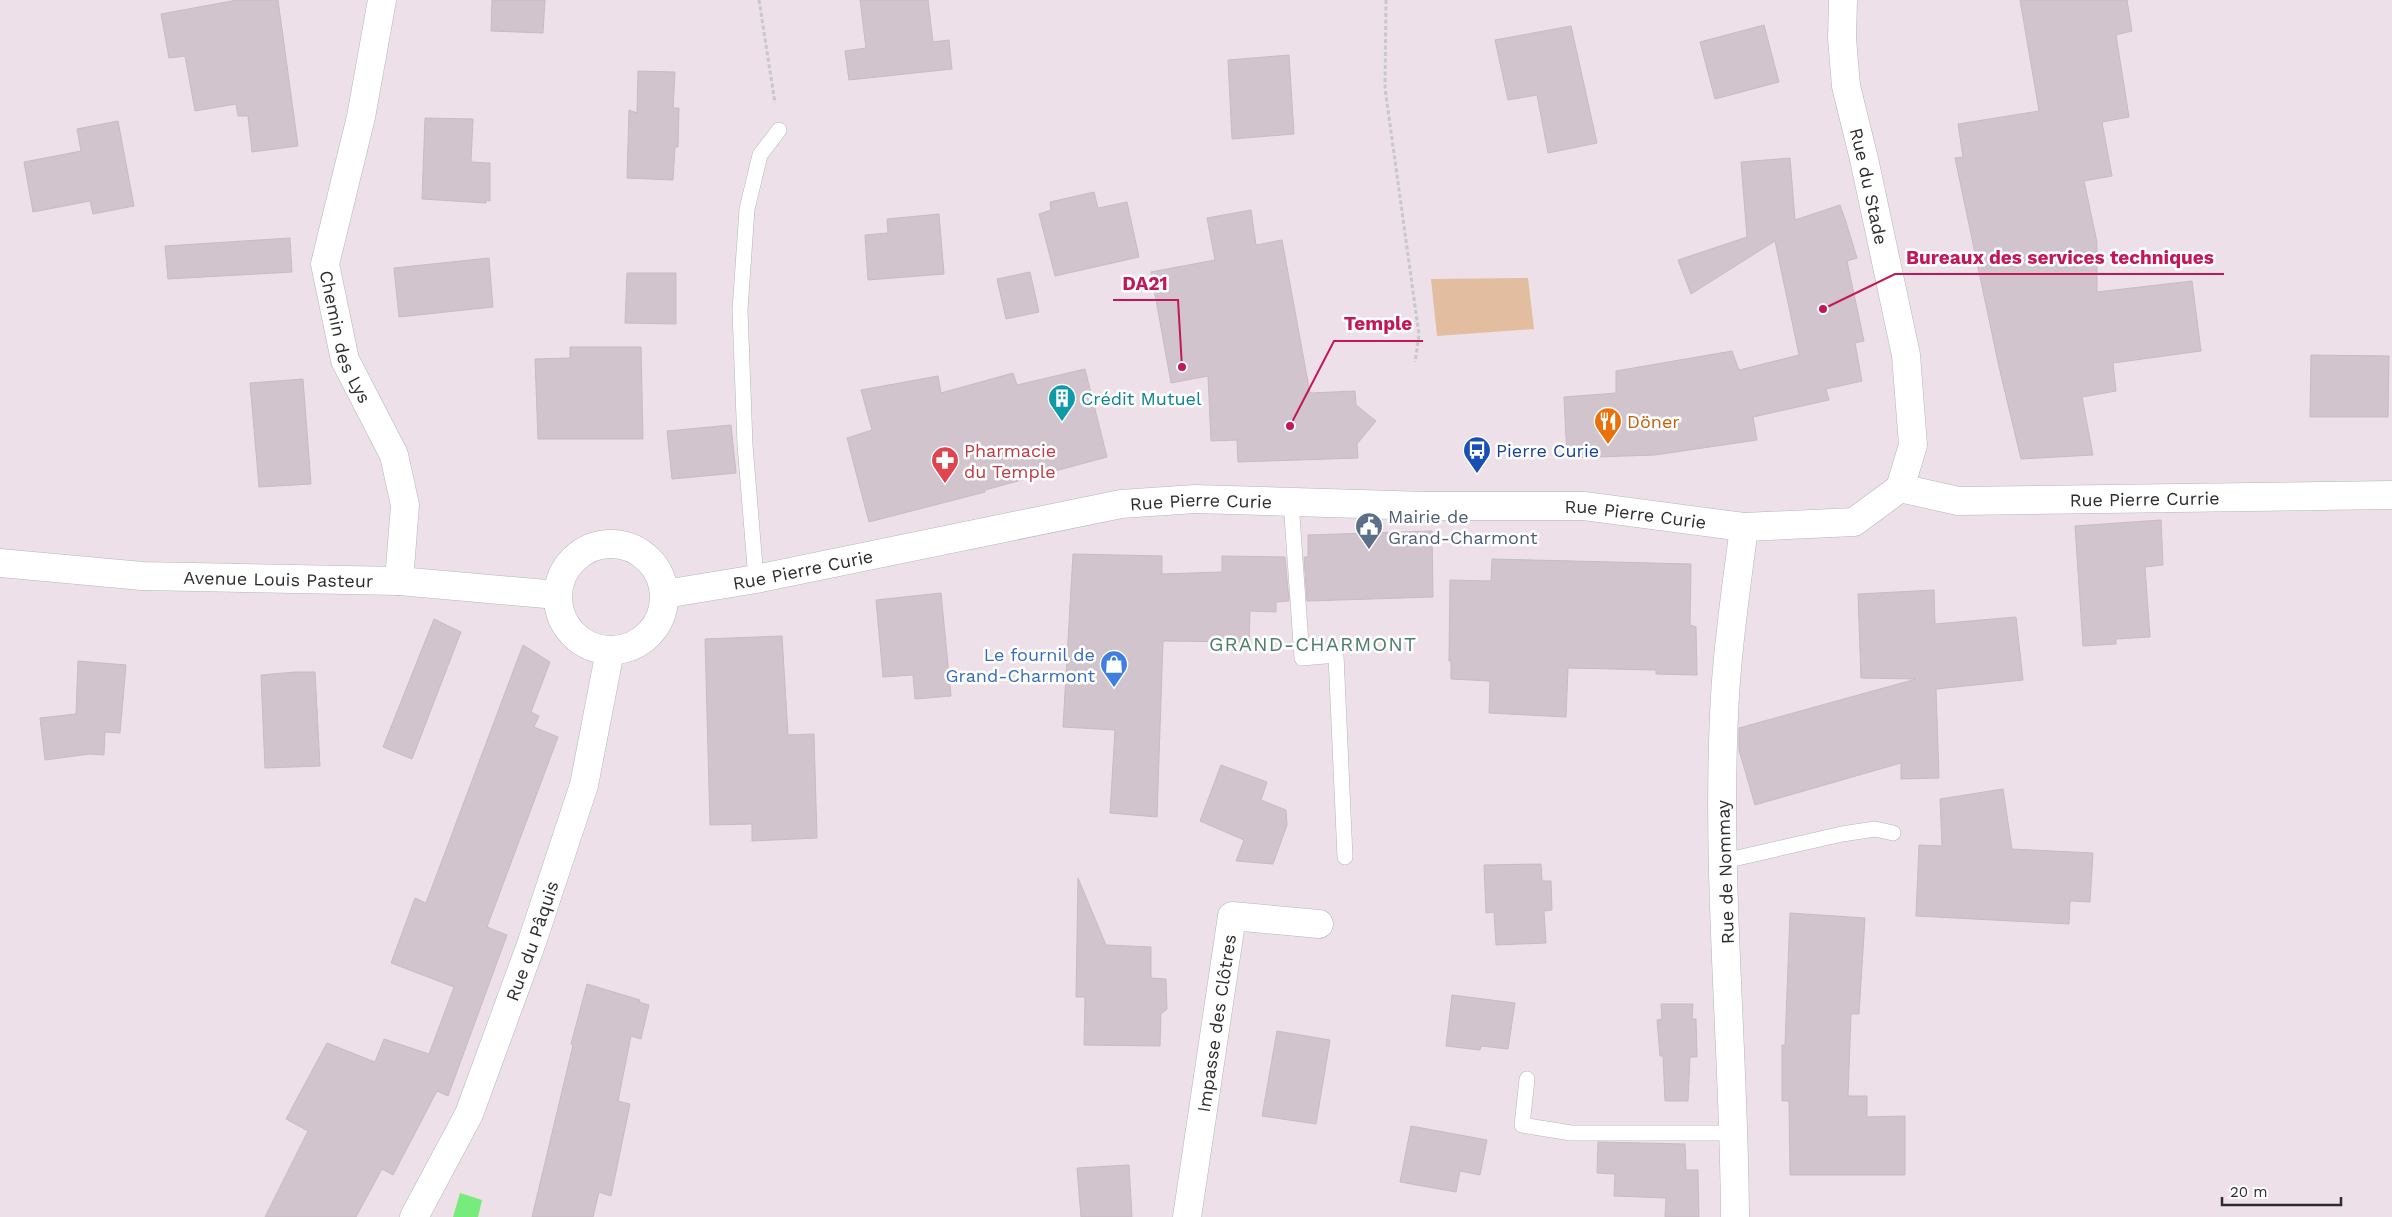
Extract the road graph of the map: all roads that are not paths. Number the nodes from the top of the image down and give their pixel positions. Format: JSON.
{"nodes":[{"id":1,"x":382,"y":0,"type":"edge"},
{"id":2,"x":1843,"y":0,"type":"edge"},
{"id":3,"x":779,"y":130,"type":"road end"},
{"id":4,"x":1900,"y":488,"type":"junction"},
{"id":5,"x":2392,"y":495,"type":"edge"},
{"id":6,"x":1291,"y":502,"type":"junction"},
{"id":7,"x":1744,"y":527,"type":"junction"},
{"id":8,"x":0,"y":563,"type":"edge"},
{"id":9,"x":756,"y":579,"type":"junction"},
{"id":10,"x":399,"y":581,"type":"junction"},
{"id":11,"x":665,"y":594,"type":"junction"},
{"id":12,"x":557,"y":595,"type":"junction"},
{"id":13,"x":610,"y":651,"type":"junction"},
{"id":14,"x":1892,"y":833,"type":"dead end"},
{"id":15,"x":1345,"y":857,"type":"dead end"},
{"id":16,"x":1724,"y":861,"type":"junction"},
{"id":17,"x":1319,"y":924,"type":"dead end"},
{"id":18,"x":1527,"y":1079,"type":"dead end"},
{"id":19,"x":1735,"y":1133,"type":"junction"},
{"id":20,"x":414,"y":1217,"type":"edge"},
{"id":21,"x":1187,"y":1217,"type":"edge"},
{"id":22,"x":1735,"y":1217,"type":"edge"}],
"edges":[{"from":1,"to":10,"type":"street","name":"Chemin des Lys"},
{"from":2,"to":4,"type":"street","name":"Rue du Stade"},
{"from":3,"to":9,"type":"lane"},
{"from":4,"to":5,"type":"street","name":"Rue Pierre Currie"},
{"from":4,"to":7,"type":"street","name":"Rue Pierre Curie"},
{"from":6,"to":7,"type":"street","name":"Rue Pierre Curie"},
{"from":6,"to":9,"type":"street","name":"Rue Pierre Curie"},
{"from":6,"to":15,"type":"lane"},
{"from":7,"to":16,"type":"street","name":"Rue de Nommay"},
{"from":8,"to":10,"type":"street","name":"Avenue Louis Pasteur"},
{"from":9,"to":11,"type":"street","name":"Rue Pierre Curie"},
{"from":10,"to":12,"type":"street","name":"Avenue Louis Pasteur"},
{"from":11,"to":12,"type":"street"},
{"from":11,"to":13,"type":"street"},
{"from":12,"to":13,"type":"street"},
{"from":13,"to":20,"type":"street","name":"Rue du Pâquis"},
{"from":14,"to":16,"type":"lane"},
{"from":16,"to":19,"type":"street","name":"Rue de Nommay"},
{"from":17,"to":21,"type":"street","name":"Impasse des Clôtres"},
{"from":18,"to":19,"type":"lane"},
{"from":19,"to":22,"type":"street","name":"Rue de Nommay"}]}
